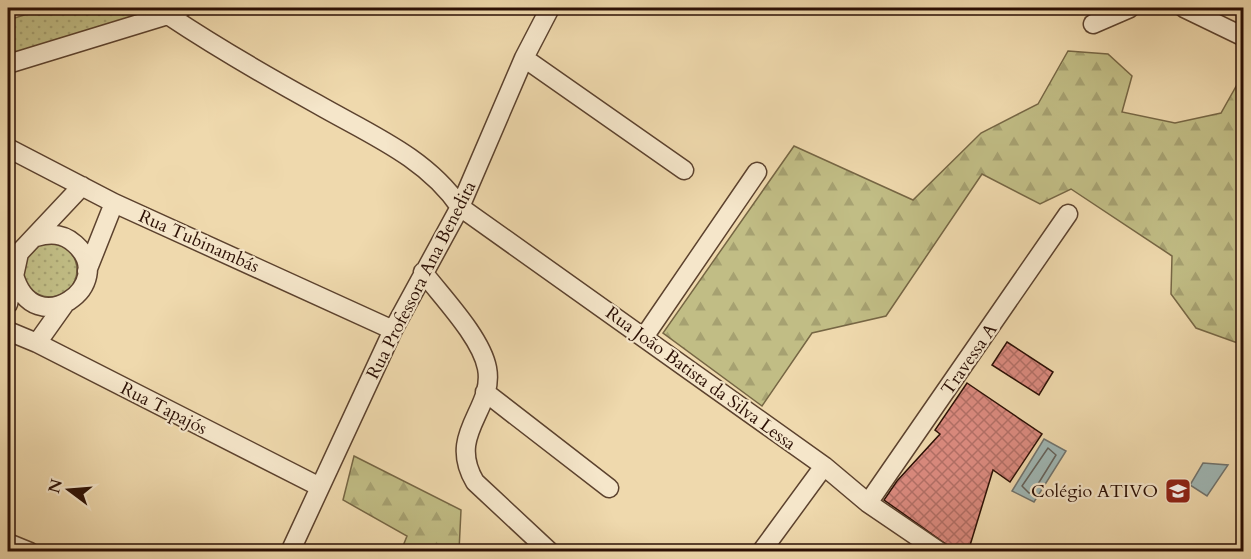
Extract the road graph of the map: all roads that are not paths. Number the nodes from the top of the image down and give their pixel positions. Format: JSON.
{"nodes":[{"id":1,"x":550,"y":8,"type":"edge"},
{"id":2,"x":1130,"y":8,"type":"edge"},
{"id":3,"x":1184,"y":8,"type":"edge"},
{"id":4,"x":175,"y":11,"type":"edge"},
{"id":5,"x":1093,"y":24,"type":"dead end"},
{"id":6,"x":1244,"y":37,"type":"edge"},
{"id":7,"x":524,"y":58,"type":"junction"},
{"id":8,"x":8,"y":64,"type":"edge"},
{"id":9,"x":8,"y":148,"type":"edge"},
{"id":10,"x":684,"y":170,"type":"dead end"},
{"id":11,"x":757,"y":172,"type":"dead end"},
{"id":12,"x":82,"y":186,"type":"junction"},
{"id":13,"x":114,"y":203,"type":"junction"},
{"id":14,"x":460,"y":207,"type":"junction"},
{"id":15,"x":1068,"y":214,"type":"dead end"},
{"id":16,"x":36,"y":237,"type":"junction"},
{"id":17,"x":87,"y":271,"type":"junction"},
{"id":18,"x":423,"y":272,"type":"junction"},
{"id":19,"x":14,"y":275,"type":"junction"},
{"id":20,"x":8,"y":304,"type":"edge"},
{"id":21,"x":64,"y":305,"type":"junction"},
{"id":22,"x":393,"y":330,"type":"junction"},
{"id":23,"x":8,"y":331,"type":"edge"},
{"id":24,"x":644,"y":336,"type":"junction"},
{"id":25,"x":37,"y":343,"type":"junction"},
{"id":26,"x":485,"y":392,"type":"junction"},
{"id":27,"x":824,"y":466,"type":"junction"},
{"id":28,"x":320,"y":487,"type":"junction"},
{"id":29,"x":609,"y":488,"type":"dead end"},
{"id":30,"x":868,"y":503,"type":"junction"},
{"id":31,"x":8,"y":543,"type":"edge"},
{"id":32,"x":30,"y":552,"type":"edge"},
{"id":33,"x":290,"y":552,"type":"edge"},
{"id":34,"x":550,"y":552,"type":"edge"},
{"id":35,"x":761,"y":552,"type":"edge"},
{"id":36,"x":940,"y":552,"type":"edge"}],
"edges":[{"from":1,"to":7,"type":"street","name":"Rua Professora Ana Benedita"},
{"from":2,"to":5,"type":"street"},
{"from":3,"to":6,"type":"street"},
{"from":4,"to":8,"type":"street"},
{"from":4,"to":14,"type":"street","name":"Rua João Batista da Silva Lessa"},
{"from":7,"to":10,"type":"street"},
{"from":7,"to":14,"type":"street","name":"Rua Professora Ana Benedita"},
{"from":9,"to":12,"type":"street","name":"Rua Tubinambás"},
{"from":11,"to":24,"type":"street"},
{"from":12,"to":13,"type":"street","name":"Rua Tubinambás"},
{"from":12,"to":16,"type":"street"},
{"from":13,"to":17,"type":"street"},
{"from":13,"to":22,"type":"street","name":"Rua Tubinambás"},
{"from":14,"to":18,"type":"street","name":"Rua Professora Ana Benedita"},
{"from":14,"to":24,"type":"street","name":"Rua João Batista da Silva Lessa"},
{"from":15,"to":30,"type":"street","name":"Travessa A"},
{"from":16,"to":17,"type":"street"},
{"from":16,"to":19,"type":"street"},
{"from":17,"to":21,"type":"street"},
{"from":18,"to":22,"type":"street","name":"Rua Professora Ana Benedita"},
{"from":18,"to":26,"type":"street"},
{"from":19,"to":20,"type":"street"},
{"from":19,"to":21,"type":"street"},
{"from":21,"to":25,"type":"street"},
{"from":22,"to":28,"type":"street","name":"Rua Professora Ana Benedita"},
{"from":23,"to":25,"type":"street","name":"Rua Tapajós"},
{"from":24,"to":27,"type":"street","name":"Rua João Batista da Silva Lessa"},
{"from":25,"to":28,"type":"street","name":"Rua Tapajós"},
{"from":26,"to":29,"type":"street"},
{"from":26,"to":34,"type":"street"},
{"from":27,"to":30,"type":"street","name":"Rua João Batista da Silva Lessa"},
{"from":27,"to":35,"type":"street"},
{"from":28,"to":33,"type":"street","name":"Rua Professora Ana Benedita"},
{"from":30,"to":36,"type":"street","name":"Rua João Batista da Silva Lessa"},
{"from":31,"to":32,"type":"street"}]}
